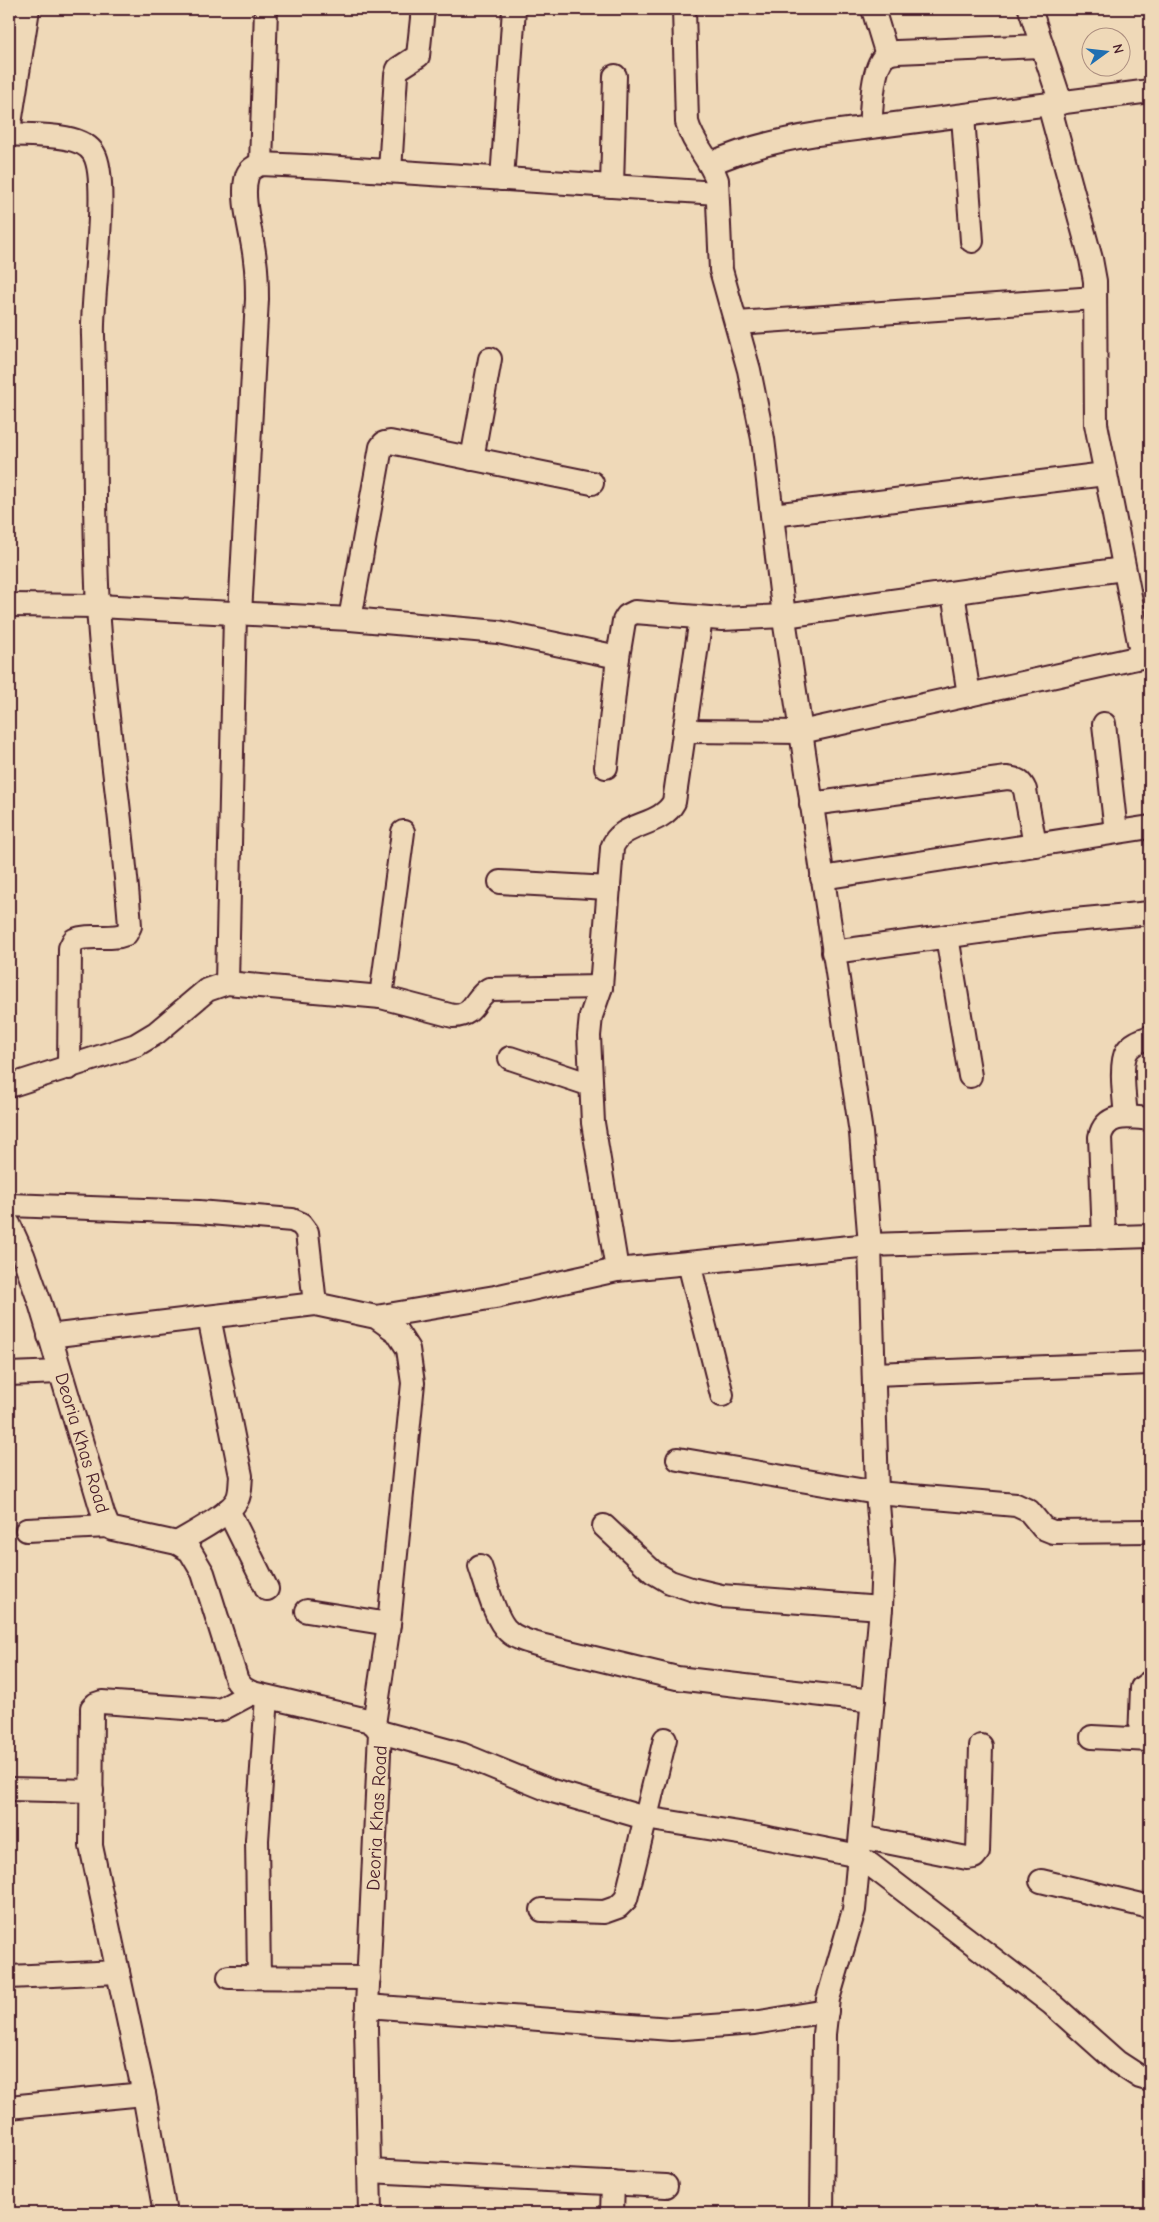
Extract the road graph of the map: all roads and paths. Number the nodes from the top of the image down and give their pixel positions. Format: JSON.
{"nodes":[{"id":1,"x":28,"y":9,"type":"edge"},
{"id":2,"x":266,"y":9,"type":"edge"},
{"id":3,"x":423,"y":9,"type":"edge"},
{"id":4,"x":514,"y":9,"type":"edge"},
{"id":5,"x":684,"y":9,"type":"edge"},
{"id":6,"x":873,"y":9,"type":"edge"},
{"id":7,"x":1030,"y":9,"type":"edge"},
{"id":8,"x":1042,"y":46,"type":"junction"},
{"id":9,"x":887,"y":54,"type":"junction"},
{"id":10,"x":615,"y":76,"type":"dead end"},
{"id":11,"x":1150,"y":91,"type":"edge"},
{"id":12,"x":1055,"y":104,"type":"junction"},
{"id":13,"x":963,"y":116,"type":"junction"},
{"id":14,"x":870,"y":127,"type":"junction"},
{"id":15,"x":9,"y":130,"type":"edge"},
{"id":16,"x":9,"y":134,"type":"edge"},
{"id":17,"x":261,"y":164,"type":"junction"},
{"id":18,"x":710,"y":164,"type":"junction"},
{"id":19,"x":390,"y":171,"type":"junction"},
{"id":20,"x":502,"y":179,"type":"junction"},
{"id":21,"x":612,"y":186,"type":"junction"},
{"id":22,"x":717,"y":193,"type":"junction"},
{"id":23,"x":972,"y":241,"type":"dead end"},
{"id":24,"x":1095,"y":298,"type":"junction"},
{"id":25,"x":737,"y":323,"type":"junction"},
{"id":26,"x":490,"y":359,"type":"dead end"},
{"id":27,"x":472,"y":459,"type":"junction"},
{"id":28,"x":1105,"y":474,"type":"junction"},
{"id":29,"x":592,"y":483,"type":"dead end"},
{"id":30,"x":773,"y":515,"type":"junction"},
{"id":31,"x":1123,"y":569,"type":"junction"},
{"id":32,"x":953,"y":592,"type":"junction"},
{"id":33,"x":9,"y":606,"type":"edge"},
{"id":34,"x":98,"y":606,"type":"junction"},
{"id":35,"x":238,"y":614,"type":"junction"},
{"id":36,"x":784,"y":616,"type":"junction"},
{"id":37,"x":701,"y":618,"type":"junction"},
{"id":38,"x":350,"y":619,"type":"junction"},
{"id":39,"x":1146,"y":656,"type":"edge"},
{"id":40,"x":618,"y":657,"type":"junction"},
{"id":41,"x":969,"y":695,"type":"junction"},
{"id":42,"x":1104,"y":724,"type":"dead end"},
{"id":43,"x":684,"y":731,"type":"junction"},
{"id":44,"x":801,"y":732,"type":"junction"},
{"id":45,"x":606,"y":767,"type":"dead end"},
{"id":46,"x":811,"y":804,"type":"junction"},
{"id":47,"x":1150,"y":826,"type":"edge"},
{"id":48,"x":403,"y":832,"type":"dead end"},
{"id":49,"x":1116,"y":832,"type":"junction"},
{"id":50,"x":1035,"y":844,"type":"junction"},
{"id":51,"x":822,"y":878,"type":"junction"},
{"id":52,"x":500,"y":882,"type":"dead end"},
{"id":53,"x":609,"y":888,"type":"junction"},
{"id":54,"x":1150,"y":913,"type":"edge"},
{"id":55,"x":947,"y":936,"type":"junction"},
{"id":56,"x":833,"y":952,"type":"junction"},
{"id":57,"x":227,"y":983,"type":"junction"},
{"id":58,"x":600,"y":987,"type":"junction"},
{"id":59,"x":381,"y":997,"type":"junction"},
{"id":60,"x":1150,"y":1038,"type":"edge"},
{"id":61,"x":510,"y":1058,"type":"dead end"},
{"id":62,"x":69,"y":1068,"type":"junction"},
{"id":63,"x":970,"y":1076,"type":"dead end"},
{"id":64,"x":591,"y":1085,"type":"junction"},
{"id":65,"x":9,"y":1086,"type":"edge"},
{"id":66,"x":1126,"y":1117,"type":"junction"},
{"id":67,"x":1150,"y":1119,"type":"edge"},
{"id":68,"x":9,"y":1204,"type":"edge"},
{"id":69,"x":9,"y":1224,"type":"edge"},
{"id":70,"x":1150,"y":1236,"type":"edge"},
{"id":71,"x":1104,"y":1238,"type":"junction"},
{"id":72,"x":870,"y":1245,"type":"junction"},
{"id":73,"x":690,"y":1263,"type":"junction"},
{"id":74,"x":617,"y":1270,"type":"junction"},
{"id":75,"x":314,"y":1304,"type":"junction"},
{"id":76,"x":376,"y":1317,"type":"junction"},
{"id":77,"x":209,"y":1318,"type":"junction"},
{"id":78,"x":49,"y":1336,"type":"junction"},
{"id":79,"x":1150,"y":1363,"type":"edge"},
{"id":80,"x":60,"y":1372,"type":"junction"},
{"id":81,"x":9,"y":1374,"type":"edge"},
{"id":82,"x":875,"y":1374,"type":"junction"},
{"id":83,"x":722,"y":1395,"type":"dead end"},
{"id":84,"x":678,"y":1458,"type":"dead end"},
{"id":85,"x":877,"y":1493,"type":"junction"},
{"id":86,"x":228,"y":1510,"type":"junction"},
{"id":87,"x":108,"y":1526,"type":"junction"},
{"id":88,"x":604,"y":1526,"type":"dead end"},
{"id":89,"x":27,"y":1530,"type":"dead end"},
{"id":90,"x":1150,"y":1531,"type":"edge"},
{"id":91,"x":177,"y":1543,"type":"junction"},
{"id":92,"x":480,"y":1566,"type":"dead end"},
{"id":93,"x":267,"y":1589,"type":"dead end"},
{"id":94,"x":882,"y":1608,"type":"junction"},
{"id":95,"x":308,"y":1611,"type":"dead end"},
{"id":96,"x":390,"y":1624,"type":"junction"},
{"id":97,"x":1150,"y":1682,"type":"edge"},
{"id":98,"x":259,"y":1695,"type":"junction"},
{"id":99,"x":873,"y":1701,"type":"junction"},
{"id":100,"x":377,"y":1728,"type":"junction"},
{"id":101,"x":1092,"y":1737,"type":"dead end"},
{"id":102,"x":665,"y":1739,"type":"dead end"},
{"id":103,"x":1145,"y":1740,"type":"edge"},
{"id":104,"x":981,"y":1746,"type":"dead end"},
{"id":105,"x":9,"y":1789,"type":"edge"},
{"id":106,"x":92,"y":1791,"type":"junction"},
{"id":107,"x":645,"y":1818,"type":"junction"},
{"id":108,"x":860,"y":1847,"type":"junction"},
{"id":109,"x":1041,"y":1881,"type":"dead end"},
{"id":110,"x":1150,"y":1907,"type":"edge"},
{"id":111,"x":542,"y":1910,"type":"dead end"},
{"id":112,"x":118,"y":1972,"type":"junction"},
{"id":113,"x":9,"y":1977,"type":"edge"},
{"id":114,"x":259,"y":1977,"type":"junction"},
{"id":115,"x":229,"y":1978,"type":"dead end"},
{"id":116,"x":369,"y":1978,"type":"junction"},
{"id":117,"x":367,"y":2006,"type":"junction"},
{"id":118,"x":827,"y":2011,"type":"junction"},
{"id":119,"x":1150,"y":2080,"type":"edge"},
{"id":120,"x":144,"y":2094,"type":"junction"},
{"id":121,"x":9,"y":2107,"type":"edge"},
{"id":122,"x":370,"y":2171,"type":"junction"},
{"id":123,"x":613,"y":2183,"type":"junction"},
{"id":124,"x":666,"y":2186,"type":"dead end"},
{"id":125,"x":164,"y":2213,"type":"edge"},
{"id":126,"x":370,"y":2213,"type":"edge"},
{"id":127,"x":612,"y":2213,"type":"edge"},
{"id":128,"x":822,"y":2213,"type":"edge"}],
"edges":[{"from":1,"to":15,"type":"street"},
{"from":2,"to":17,"type":"street"},
{"from":3,"to":19,"type":"street"},
{"from":4,"to":20,"type":"street"},
{"from":5,"to":18,"type":"street"},
{"from":6,"to":9,"type":"street"},
{"from":7,"to":8,"type":"street"},
{"from":8,"to":9,"type":"street"},
{"from":8,"to":12,"type":"street"},
{"from":9,"to":14,"type":"street"},
{"from":10,"to":21,"type":"street"},
{"from":11,"to":12,"type":"street"},
{"from":12,"to":13,"type":"street"},
{"from":12,"to":24,"type":"street"},
{"from":13,"to":14,"type":"street"},
{"from":13,"to":23,"type":"street"},
{"from":14,"to":18,"type":"street"},
{"from":16,"to":34,"type":"street"},
{"from":17,"to":19,"type":"street"},
{"from":17,"to":35,"type":"street"},
{"from":18,"to":22,"type":"street"},
{"from":19,"to":20,"type":"street"},
{"from":20,"to":21,"type":"street"},
{"from":21,"to":22,"type":"street"},
{"from":22,"to":25,"type":"street"},
{"from":24,"to":25,"type":"street"},
{"from":24,"to":28,"type":"street"},
{"from":25,"to":30,"type":"street"},
{"from":26,"to":27,"type":"street"},
{"from":27,"to":29,"type":"street"},
{"from":27,"to":38,"type":"street"},
{"from":28,"to":30,"type":"street"},
{"from":28,"to":31,"type":"street"},
{"from":30,"to":36,"type":"street"},
{"from":31,"to":32,"type":"street"},
{"from":31,"to":39,"type":"street"},
{"from":32,"to":36,"type":"street"},
{"from":32,"to":41,"type":"street"},
{"from":33,"to":34,"type":"street"},
{"from":34,"to":35,"type":"street"},
{"from":34,"to":62,"type":"street"},
{"from":35,"to":38,"type":"street"},
{"from":35,"to":57,"type":"street"},
{"from":36,"to":37,"type":"street"},
{"from":36,"to":44,"type":"street"},
{"from":37,"to":40,"type":"street"},
{"from":37,"to":43,"type":"street"},
{"from":38,"to":40,"type":"street"},
{"from":39,"to":41,"type":"street"},
{"from":40,"to":45,"type":"street"},
{"from":41,"to":44,"type":"street"},
{"from":42,"to":49,"type":"street"},
{"from":43,"to":44,"type":"street"},
{"from":43,"to":53,"type":"street"},
{"from":44,"to":46,"type":"street"},
{"from":46,"to":50,"type":"street"},
{"from":46,"to":51,"type":"street"},
{"from":47,"to":49,"type":"street"},
{"from":48,"to":59,"type":"street"},
{"from":49,"to":50,"type":"street"},
{"from":50,"to":51,"type":"street"},
{"from":51,"to":56,"type":"street"},
{"from":52,"to":53,"type":"street"},
{"from":53,"to":58,"type":"street"},
{"from":54,"to":55,"type":"street"},
{"from":55,"to":56,"type":"street"},
{"from":55,"to":63,"type":"street"},
{"from":56,"to":72,"type":"street"},
{"from":57,"to":59,"type":"street"},
{"from":57,"to":62,"type":"street"},
{"from":58,"to":59,"type":"street"},
{"from":58,"to":64,"type":"street"},
{"from":60,"to":66,"type":"street"},
{"from":61,"to":64,"type":"street"},
{"from":62,"to":65,"type":"street"},
{"from":64,"to":74,"type":"street"},
{"from":66,"to":67,"type":"street"},
{"from":66,"to":71,"type":"street"},
{"from":68,"to":75,"type":"street"},
{"from":69,"to":78,"type":"street","name":"Deoria Khas Road"},
{"from":70,"to":71,"type":"street"},
{"from":71,"to":72,"type":"street"},
{"from":72,"to":73,"type":"street"},
{"from":72,"to":82,"type":"street"},
{"from":73,"to":74,"type":"street"},
{"from":73,"to":83,"type":"street"},
{"from":74,"to":76,"type":"street"},
{"from":75,"to":76,"type":"street"},
{"from":75,"to":77,"type":"street"},
{"from":76,"to":96,"type":"street"},
{"from":77,"to":78,"type":"street"},
{"from":77,"to":86,"type":"street"},
{"from":78,"to":80,"type":"street","name":"Deoria Khas Road"},
{"from":79,"to":82,"type":"street"},
{"from":80,"to":81,"type":"street"},
{"from":80,"to":87,"type":"street","name":"Deoria Khas Road"},
{"from":82,"to":85,"type":"street"},
{"from":84,"to":85,"type":"street"},
{"from":85,"to":90,"type":"street"},
{"from":85,"to":94,"type":"street"},
{"from":86,"to":91,"type":"street"},
{"from":86,"to":93,"type":"street"},
{"from":87,"to":89,"type":"street"},
{"from":87,"to":91,"type":"street","name":"Deoria Khas Road"},
{"from":88,"to":94,"type":"street"},
{"from":91,"to":98,"type":"street","name":"Deoria Khas Road"},
{"from":92,"to":99,"type":"street"},
{"from":94,"to":99,"type":"street"},
{"from":95,"to":96,"type":"street"},
{"from":96,"to":100,"type":"street"},
{"from":97,"to":103,"type":"street"},
{"from":98,"to":100,"type":"street","name":"Deoria Khas Road"},
{"from":98,"to":106,"type":"street"},
{"from":98,"to":114,"type":"street"},
{"from":99,"to":108,"type":"street"},
{"from":100,"to":107,"type":"street"},
{"from":100,"to":116,"type":"street","name":"Deoria Khas Road"},
{"from":101,"to":103,"type":"street"},
{"from":102,"to":107,"type":"street"},
{"from":104,"to":108,"type":"street"},
{"from":105,"to":106,"type":"street"},
{"from":106,"to":112,"type":"street"},
{"from":107,"to":108,"type":"street"},
{"from":107,"to":111,"type":"street"},
{"from":108,"to":118,"type":"street"},
{"from":108,"to":119,"type":"street"},
{"from":109,"to":110,"type":"street"},
{"from":112,"to":113,"type":"street"},
{"from":112,"to":120,"type":"street"},
{"from":114,"to":115,"type":"street"},
{"from":114,"to":116,"type":"street"},
{"from":116,"to":117,"type":"street","name":"Deoria Khas Road"},
{"from":117,"to":118,"type":"street"},
{"from":117,"to":122,"type":"street","name":"Deoria Khas Road"},
{"from":118,"to":128,"type":"street"},
{"from":120,"to":121,"type":"street"},
{"from":120,"to":125,"type":"street"},
{"from":122,"to":123,"type":"street"},
{"from":122,"to":126,"type":"street","name":"Deoria Khas Road"},
{"from":123,"to":124,"type":"street"},
{"from":123,"to":127,"type":"street"}]}
